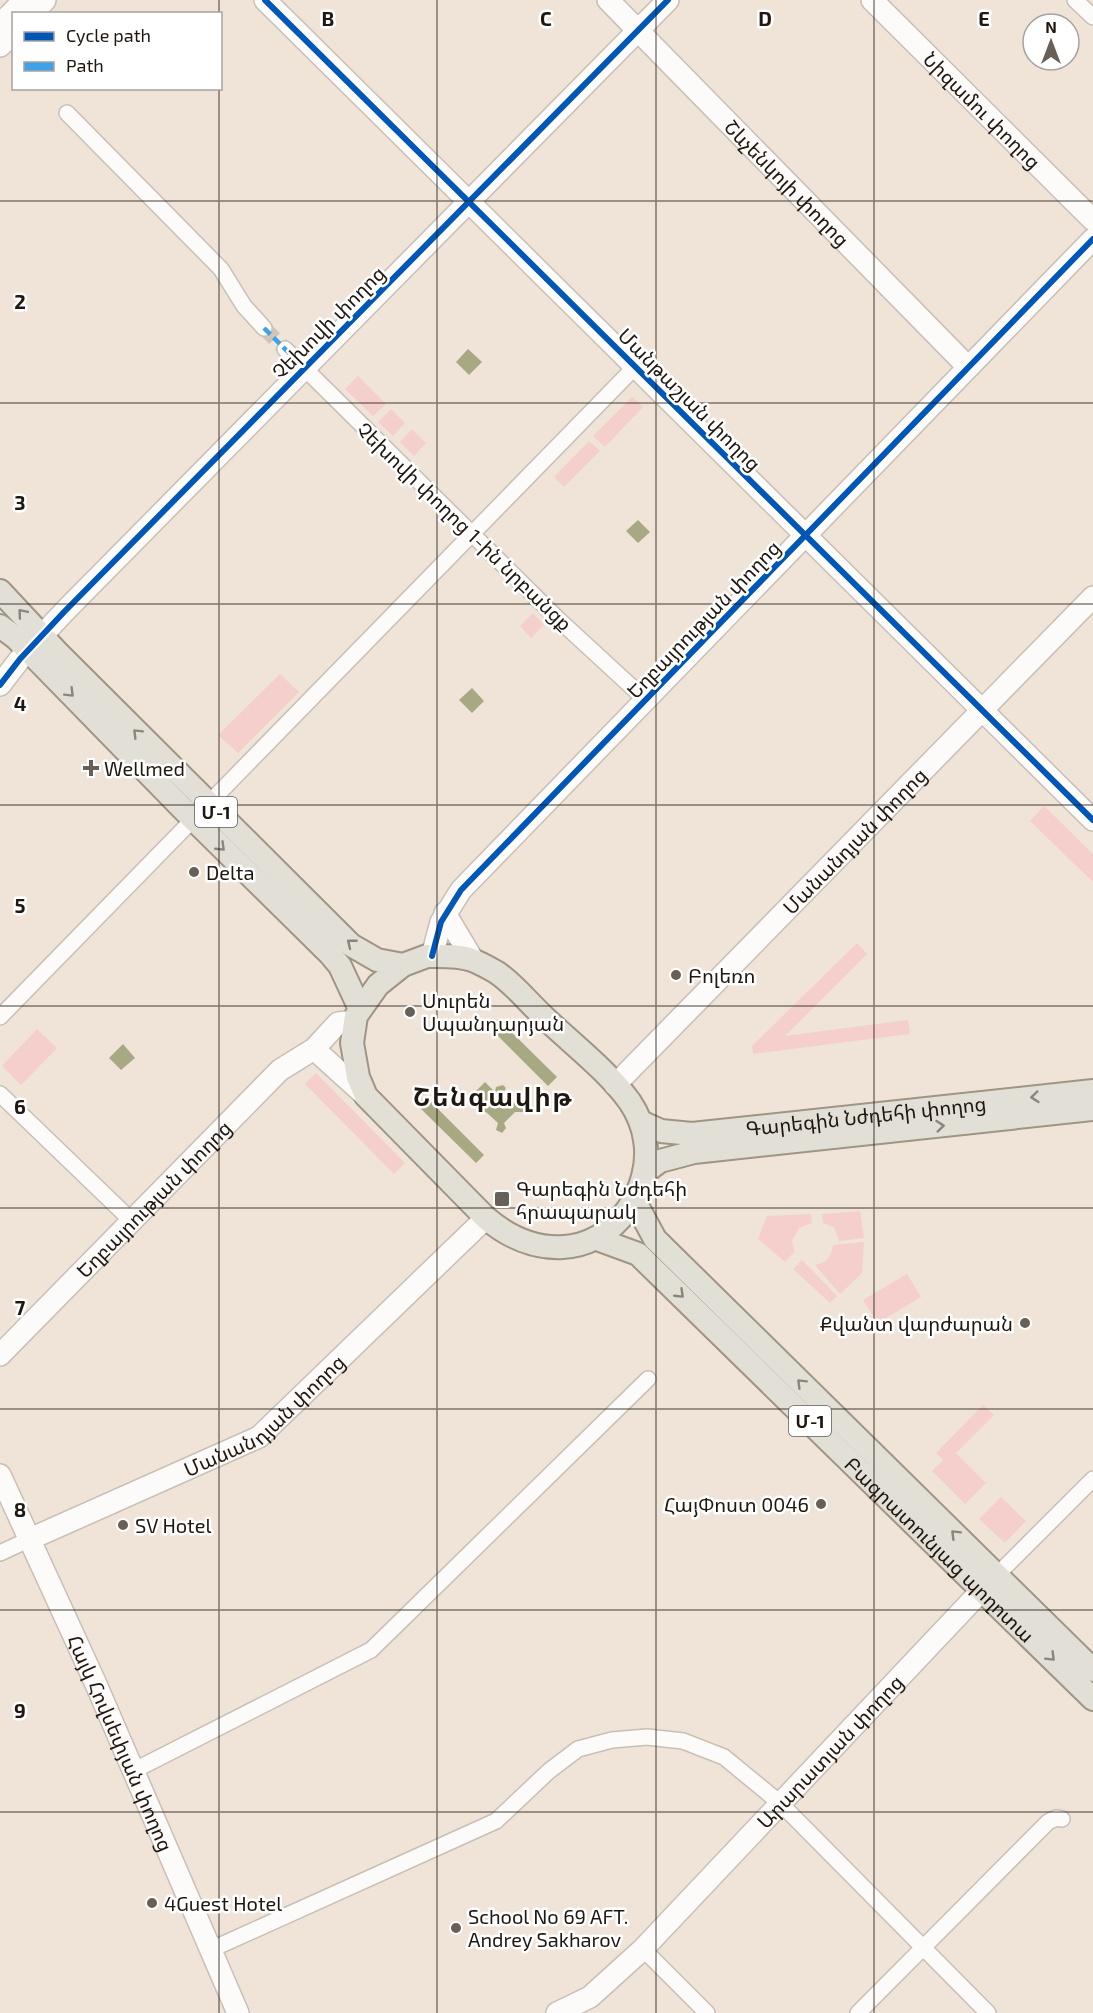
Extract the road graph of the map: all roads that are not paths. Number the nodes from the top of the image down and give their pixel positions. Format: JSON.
{"nodes":[{"id":1,"x":24,"y":0,"type":"edge"},
{"id":2,"x":45,"y":0,"type":"edge"},
{"id":3,"x":265,"y":0,"type":"edge"},
{"id":4,"x":608,"y":0,"type":"edge"},
{"id":5,"x":668,"y":0,"type":"edge"},
{"id":6,"x":872,"y":0,"type":"edge"},
{"id":7,"x":1075,"y":0,"type":"edge"},
{"id":8,"x":12,"y":12,"type":"edge"},
{"id":9,"x":12,"y":12,"type":"edge"},
{"id":10,"x":34,"y":12,"type":"edge"},
{"id":11,"x":1093,"y":17,"type":"edge"},
{"id":12,"x":0,"y":25,"type":"edge"},
{"id":13,"x":639,"y":30,"type":"junction"},
{"id":14,"x":12,"y":35,"type":"edge"},
{"id":15,"x":0,"y":46,"type":"edge"},
{"id":16,"x":67,"y":113,"type":"dead end"},
{"id":17,"x":469,"y":201,"type":"junction"},
{"id":18,"x":1093,"y":220,"type":"edge"},
{"id":19,"x":1093,"y":239,"type":"edge"},
{"id":20,"x":264,"y":328,"type":"tunnel mouth"},
{"id":21,"x":285,"y":349,"type":"tunnel mouth"},
{"id":22,"x":967,"y":366,"type":"junction"},
{"id":23,"x":635,"y":367,"type":"junction"},
{"id":24,"x":305,"y":369,"type":"junction"},
{"id":25,"x":473,"y":534,"type":"junction"},
{"id":26,"x":805,"y":537,"type":"junction"},
{"id":27,"x":0,"y":591,"type":"edge"},
{"id":28,"x":1093,"y":597,"type":"edge"},
{"id":29,"x":0,"y":626,"type":"edge"},
{"id":30,"x":36,"y":644,"type":"junction"},
{"id":31,"x":7,"y":672,"type":"edge"},
{"id":32,"x":0,"y":685,"type":"edge"},
{"id":33,"x":647,"y":701,"type":"junction"},
{"id":34,"x":982,"y":709,"type":"junction"},
{"id":35,"x":201,"y":812,"type":"junction"},
{"id":36,"x":1093,"y":820,"type":"edge"},
{"id":37,"x":445,"y":913,"type":"junction"},
{"id":38,"x":432,"y":956,"type":"junction"},
{"id":39,"x":473,"y":960,"type":"junction"},
{"id":40,"x":403,"y":965,"type":"junction"},
{"id":41,"x":357,"y":1015,"type":"junction"},
{"id":42,"x":0,"y":1017,"type":"edge"},
{"id":43,"x":314,"y":1049,"type":"junction"},
{"id":44,"x":615,"y":1085,"type":"junction"},
{"id":45,"x":1093,"y":1091,"type":"edge"},
{"id":46,"x":0,"y":1094,"type":"edge"},
{"id":47,"x":366,"y":1096,"type":"junction"},
{"id":48,"x":1093,"y":1109,"type":"edge"},
{"id":49,"x":641,"y":1122,"type":"junction"},
{"id":50,"x":644,"y":1173,"type":"junction"},
{"id":51,"x":634,"y":1200,"type":"junction"},
{"id":52,"x":486,"y":1218,"type":"junction"},
{"id":53,"x":133,"y":1222,"type":"junction"},
{"id":54,"x":597,"y":1239,"type":"junction"},
{"id":55,"x":0,"y":1355,"type":"edge"},
{"id":56,"x":648,"y":1379,"type":"dead end"},
{"id":57,"x":0,"y":1475,"type":"edge"},
{"id":58,"x":1093,"y":1479,"type":"edge"},
{"id":59,"x":30,"y":1539,"type":"junction"},
{"id":60,"x":0,"y":1553,"type":"edge"},
{"id":61,"x":990,"y":1582,"type":"junction"},
{"id":62,"x":1093,"y":1670,"type":"edge"},
{"id":63,"x":1093,"y":1699,"type":"edge"},
{"id":64,"x":133,"y":1771,"type":"junction"},
{"id":65,"x":780,"y":1803,"type":"junction"},
{"id":66,"x":1062,"y":1819,"type":"dead end"},
{"id":67,"x":922,"y":1948,"type":"junction"},
{"id":68,"x":643,"y":1949,"type":"junction"},
{"id":69,"x":210,"y":1950,"type":"junction"},
{"id":70,"x":238,"y":2013,"type":"edge"},
{"id":71,"x":557,"y":2013,"type":"edge"},
{"id":72,"x":707,"y":2013,"type":"edge"},
{"id":73,"x":858,"y":2013,"type":"edge"},
{"id":74,"x":988,"y":2013,"type":"edge"}],
"edges":[{"from":1,"to":8,"type":"street"},
{"from":2,"to":10,"type":"street"},
{"from":3,"to":17,"type":"street","name":"Մանթաշյան փողոց"},
{"from":4,"to":13,"type":"street","name":"Շևչենկոյի փողոց"},
{"from":5,"to":13,"type":"street","name":"Չեխովի փողոց"},
{"from":6,"to":18,"type":"street","name":"Նիզամու փողոց"},
{"from":7,"to":11,"type":"street"},
{"from":9,"to":12,"type":"street"},
{"from":13,"to":17,"type":"street","name":"Չեխովի փողոց"},
{"from":13,"to":22,"type":"street","name":"Շևչենկոյի փողոց"},
{"from":14,"to":15,"type":"street"},
{"from":16,"to":20,"type":"street"},
{"from":17,"to":23,"type":"street","name":"Մանթաշյան փողոց"},
{"from":17,"to":24,"type":"street","name":"Չեխովի փողոց"},
{"from":19,"to":22,"type":"street","name":"Եղբայրության փողոց"},
{"from":21,"to":24,"type":"street","name":"Չեխովի փողոց 1-ին նրբանցք"},
{"from":22,"to":26,"type":"street","name":"Եղբայրության փողոց"},
{"from":23,"to":25,"type":"street"},
{"from":23,"to":26,"type":"street","name":"Մանթաշյան փողոց"},
{"from":24,"to":25,"type":"street","name":"Չեխովի փողոց 1-ին նրբանցք"},
{"from":24,"to":30,"type":"street","name":"Չեխովի փողոց"},
{"from":25,"to":33,"type":"street","name":"Չեխովի փողոց 1-ին նրբանցք"},
{"from":25,"to":35,"type":"street"},
{"from":26,"to":33,"type":"street","name":"Եղբայրության փողոց"},
{"from":26,"to":34,"type":"street","name":"Մանթաշյան փողոց"},
{"from":30,"to":27,"type":"main road","number":"Մ-1","one_way":true},
{"from":28,"to":34,"type":"street","name":"Մանանդյան փողոց"},
{"from":29,"to":30,"type":"main road","number":"Մ-1"},
{"from":30,"to":31,"type":"street","name":"Չեխովի փողոց"},
{"from":30,"to":35,"type":"main road","number":"Մ-1"},
{"from":31,"to":32,"type":"street","name":"Չեխովի փողոց"},
{"from":33,"to":37,"type":"street","name":"Եղբայրության փողոց"},
{"from":34,"to":36,"type":"street","name":"Մանթաշյան փողոց"},
{"from":34,"to":44,"type":"street","name":"Մանանդյան փողոց"},
{"from":40,"to":35,"type":"main road","number":"Մ-1","one_way":true},
{"from":35,"to":41,"type":"main road","number":"Մ-1","one_way":true},
{"from":35,"to":42,"type":"street"},
{"from":37,"to":38,"type":"street","name":"Եղբայրության փողոց"},
{"from":37,"to":39,"type":"street"},
{"from":38,"to":39,"type":"main road"},
{"from":38,"to":40,"type":"main road"},
{"from":39,"to":44,"type":"main road"},
{"from":40,"to":41,"type":"main road"},
{"from":41,"to":43,"type":"street","name":"Եղբայրության փողոց"},
{"from":41,"to":47,"type":"main road"},
{"from":43,"to":47,"type":"street"},
{"from":43,"to":53,"type":"street","name":"Եղբայրության փողոց"},
{"from":44,"to":49,"type":"main road"},
{"from":45,"to":49,"type":"main road","name":"Գարեգին Նժդեհի փողոց","one_way":true},
{"from":46,"to":53,"type":"street"},
{"from":47,"to":52,"type":"main road"},
{"from":50,"to":48,"type":"main road","name":"Գարեգին Նժդեհի փողոց","one_way":true},
{"from":49,"to":50,"type":"main road"},
{"from":50,"to":51,"type":"main road"},
{"from":51,"to":54,"type":"main road"},
{"from":61,"to":51,"type":"main road","name":"Բագրատունյաց պողոտա","number":"Մ-1","one_way":true},
{"from":52,"to":54,"type":"main road"},
{"from":52,"to":59,"type":"street","name":"Մանանդյան փողոց"},
{"from":53,"to":55,"type":"street","name":"Եղբայրության փողոց"},
{"from":54,"to":61,"type":"main road","name":"Բագրատունյաց պողոտա","number":"Մ-1","one_way":true},
{"from":56,"to":64,"type":"street"},
{"from":57,"to":59,"type":"street","name":"Հայկ Հովսեփյան փողոց"},
{"from":58,"to":61,"type":"street","name":"Արարատյան փողոց"},
{"from":59,"to":60,"type":"street","name":"Մանանդյան փողոց"},
{"from":59,"to":64,"type":"street","name":"Հայկ Հովսեփյան փողոց"},
{"from":61,"to":62,"type":"main road","name":"Բագրատունյաց պողոտա","number":"Մ-1"},
{"from":61,"to":63,"type":"main road","name":"Բագրատունյաց պողոտա","number":"Մ-1","one_way":true},
{"from":61,"to":65,"type":"street","name":"Արարատյան փողոց"},
{"from":64,"to":69,"type":"street","name":"Հայկ Հովսեփյան փողոց"},
{"from":65,"to":67,"type":"street"},
{"from":65,"to":68,"type":"street","name":"Արարատյան փողոց"},
{"from":65,"to":69,"type":"street"},
{"from":66,"to":67,"type":"street"},
{"from":67,"to":73,"type":"street"},
{"from":67,"to":74,"type":"street"},
{"from":68,"to":71,"type":"street","name":"Արարատյան փողոց"},
{"from":68,"to":72,"type":"street"},
{"from":69,"to":70,"type":"street","name":"Հայկ Հովսեփյան փողոց"}]}
